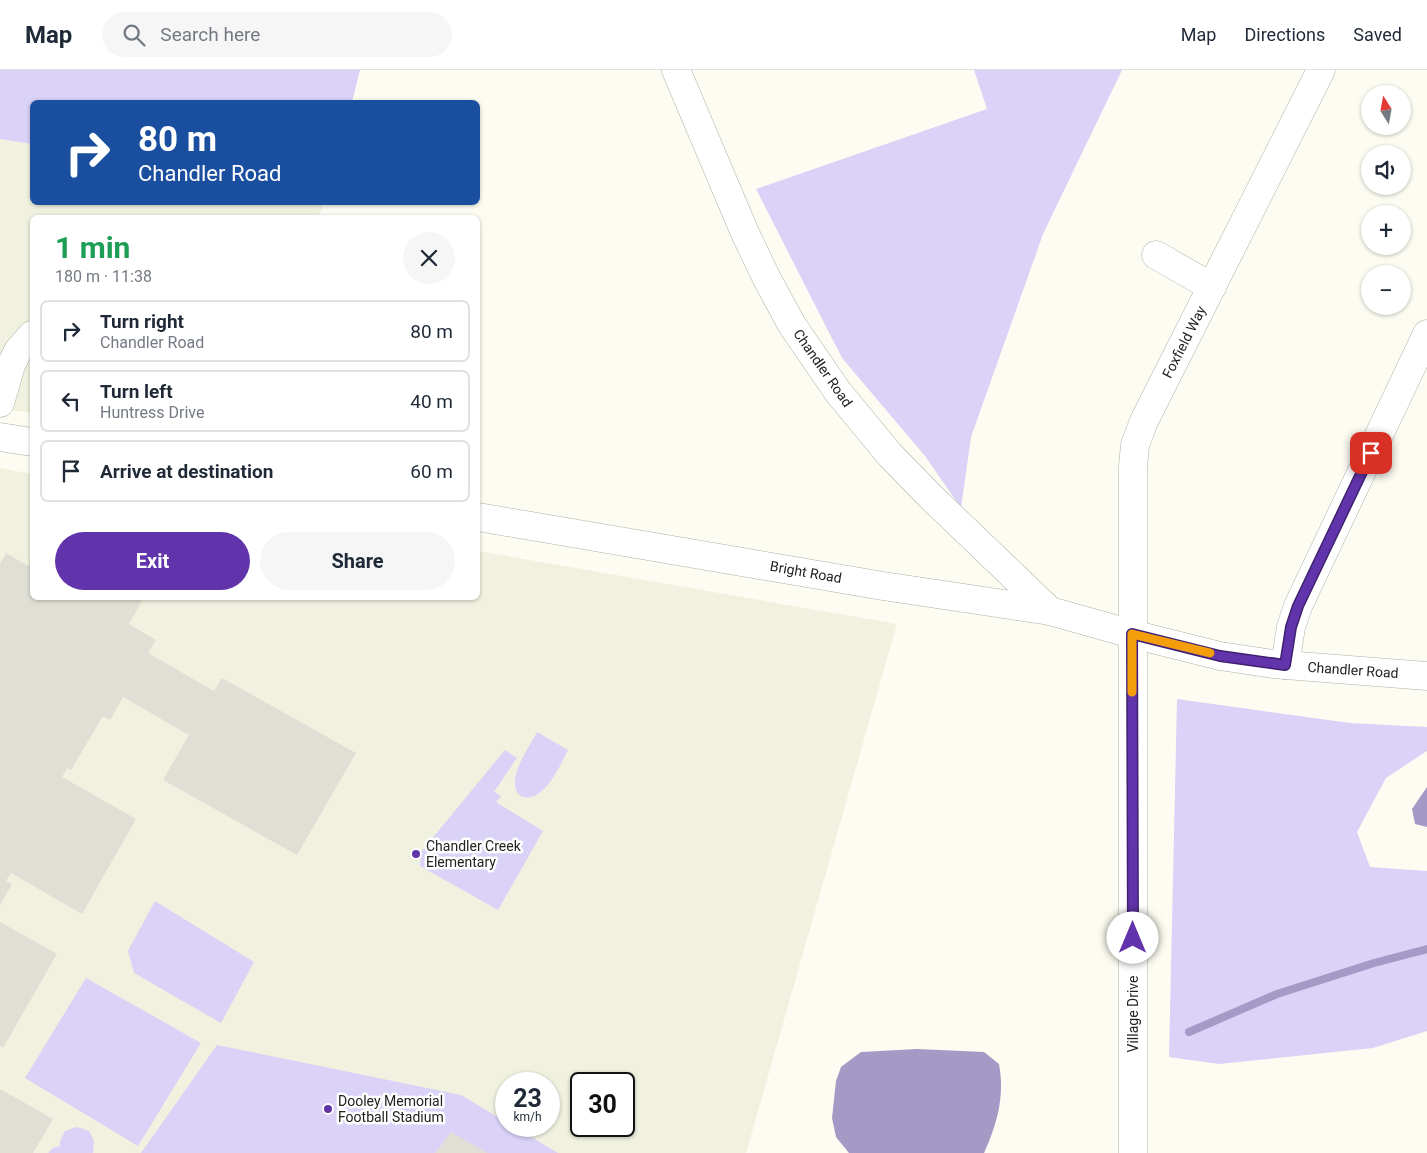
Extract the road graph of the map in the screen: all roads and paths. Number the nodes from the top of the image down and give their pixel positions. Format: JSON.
{"nodes":[{"id":1,"x":676,"y":70,"type":"edge"},
{"id":2,"x":1321,"y":70,"type":"edge"},
{"id":3,"x":1156,"y":255,"type":"dead end"},
{"id":4,"x":1212,"y":286,"type":"junction"},
{"id":5,"x":1427,"y":334,"type":"edge"},
{"id":6,"x":30,"y":337,"type":"edge"},
{"id":7,"x":0,"y":403,"type":"edge"},
{"id":8,"x":0,"y":437,"type":"edge"},
{"id":9,"x":30,"y":442,"type":"edge"},
{"id":10,"x":480,"y":517,"type":"edge"},
{"id":11,"x":1050,"y":611,"type":"junction"},
{"id":12,"x":1132,"y":634,"type":"junction"},
{"id":13,"x":1285,"y":665,"type":"junction"},
{"id":14,"x":1427,"y":676,"type":"edge"},
{"id":15,"x":1133,"y":1153,"type":"edge"}],
"edges":[{"from":1,"to":11,"type":"street","name":"Chandler Road"},
{"from":2,"to":4,"type":"street","name":"Foxfield Way"},
{"from":3,"to":4,"type":"street"},
{"from":4,"to":12,"type":"street","name":"Foxfield Way"},
{"from":5,"to":13,"type":"street"},
{"from":6,"to":7,"type":"street"},
{"from":8,"to":9,"type":"street"},
{"from":10,"to":11,"type":"street","name":"Bright Road"},
{"from":11,"to":12,"type":"street","name":"Bright Road"},
{"from":12,"to":13,"type":"street","name":"Chandler Road"},
{"from":12,"to":15,"type":"street","name":"Village Drive"},
{"from":13,"to":14,"type":"street","name":"Chandler Road"}]}
